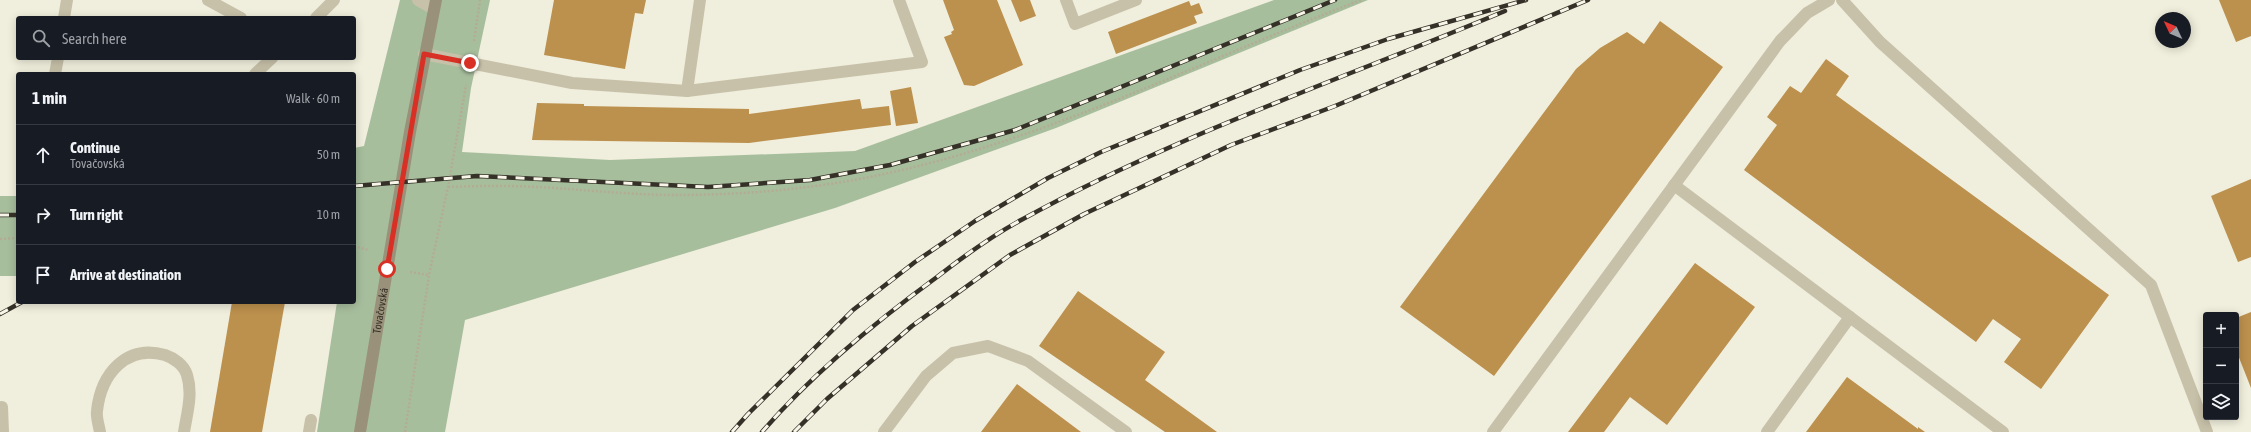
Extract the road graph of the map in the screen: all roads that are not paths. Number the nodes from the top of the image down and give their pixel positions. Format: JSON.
{"nodes":[{"id":1,"x":67,"y":0,"type":"edge"},
{"id":2,"x":208,"y":0,"type":"edge"},
{"id":3,"x":334,"y":0,"type":"edge"},
{"id":4,"x":418,"y":0,"type":"edge"},
{"id":5,"x":700,"y":0,"type":"edge"},
{"id":6,"x":899,"y":0,"type":"edge"},
{"id":7,"x":1066,"y":0,"type":"edge"},
{"id":8,"x":1136,"y":0,"type":"edge"},
{"id":9,"x":1829,"y":0,"type":"edge"},
{"id":10,"x":1842,"y":0,"type":"edge"},
{"id":11,"x":435,"y":5,"type":"edge"},
{"id":12,"x":64,"y":16,"type":"edge"},
{"id":13,"x":237,"y":16,"type":"edge"},
{"id":14,"x":318,"y":16,"type":"edge"},
{"id":15,"x":424,"y":54,"type":"junction"},
{"id":16,"x":58,"y":60,"type":"edge"},
{"id":17,"x":270,"y":60,"type":"edge"},
{"id":18,"x":55,"y":72,"type":"edge"},
{"id":19,"x":257,"y":72,"type":"edge"},
{"id":20,"x":687,"y":90,"type":"junction"},
{"id":21,"x":1674,"y":185,"type":"junction"},
{"id":22,"x":1850,"y":317,"type":"junction"},
{"id":23,"x":2,"y":407,"type":"dead end"},
{"id":24,"x":311,"y":420,"type":"dead end"},
{"id":25,"x":3,"y":432,"type":"edge"},
{"id":26,"x":100,"y":432,"type":"edge"},
{"id":27,"x":184,"y":432,"type":"edge"},
{"id":28,"x":309,"y":432,"type":"edge"},
{"id":29,"x":360,"y":432,"type":"edge"},
{"id":30,"x":884,"y":432,"type":"edge"},
{"id":31,"x":1126,"y":432,"type":"edge"},
{"id":32,"x":1493,"y":432,"type":"edge"},
{"id":33,"x":1767,"y":432,"type":"edge"},
{"id":34,"x":2003,"y":432,"type":"edge"},
{"id":35,"x":2207,"y":432,"type":"edge"}],
"edges":[{"from":1,"to":12,"type":"lane"},
{"from":2,"to":13,"type":"lane"},
{"from":3,"to":14,"type":"lane"},
{"from":4,"to":11,"type":"lane"},
{"from":5,"to":20,"type":"lane"},
{"from":6,"to":20,"type":"lane"},
{"from":7,"to":8,"type":"lane"},
{"from":9,"to":21,"type":"lane"},
{"from":10,"to":35,"type":"lane"},
{"from":11,"to":15,"type":"main road","name":"Tovačovská"},
{"from":15,"to":20,"type":"lane"},
{"from":15,"to":29,"type":"main road","name":"Tovačovská"},
{"from":16,"to":18,"type":"lane"},
{"from":17,"to":19,"type":"lane"},
{"from":21,"to":22,"type":"lane"},
{"from":21,"to":32,"type":"lane"},
{"from":22,"to":33,"type":"lane"},
{"from":22,"to":34,"type":"lane"},
{"from":23,"to":25,"type":"lane"},
{"from":24,"to":28,"type":"lane"},
{"from":26,"to":27,"type":"lane"},
{"from":30,"to":31,"type":"lane"}]}
